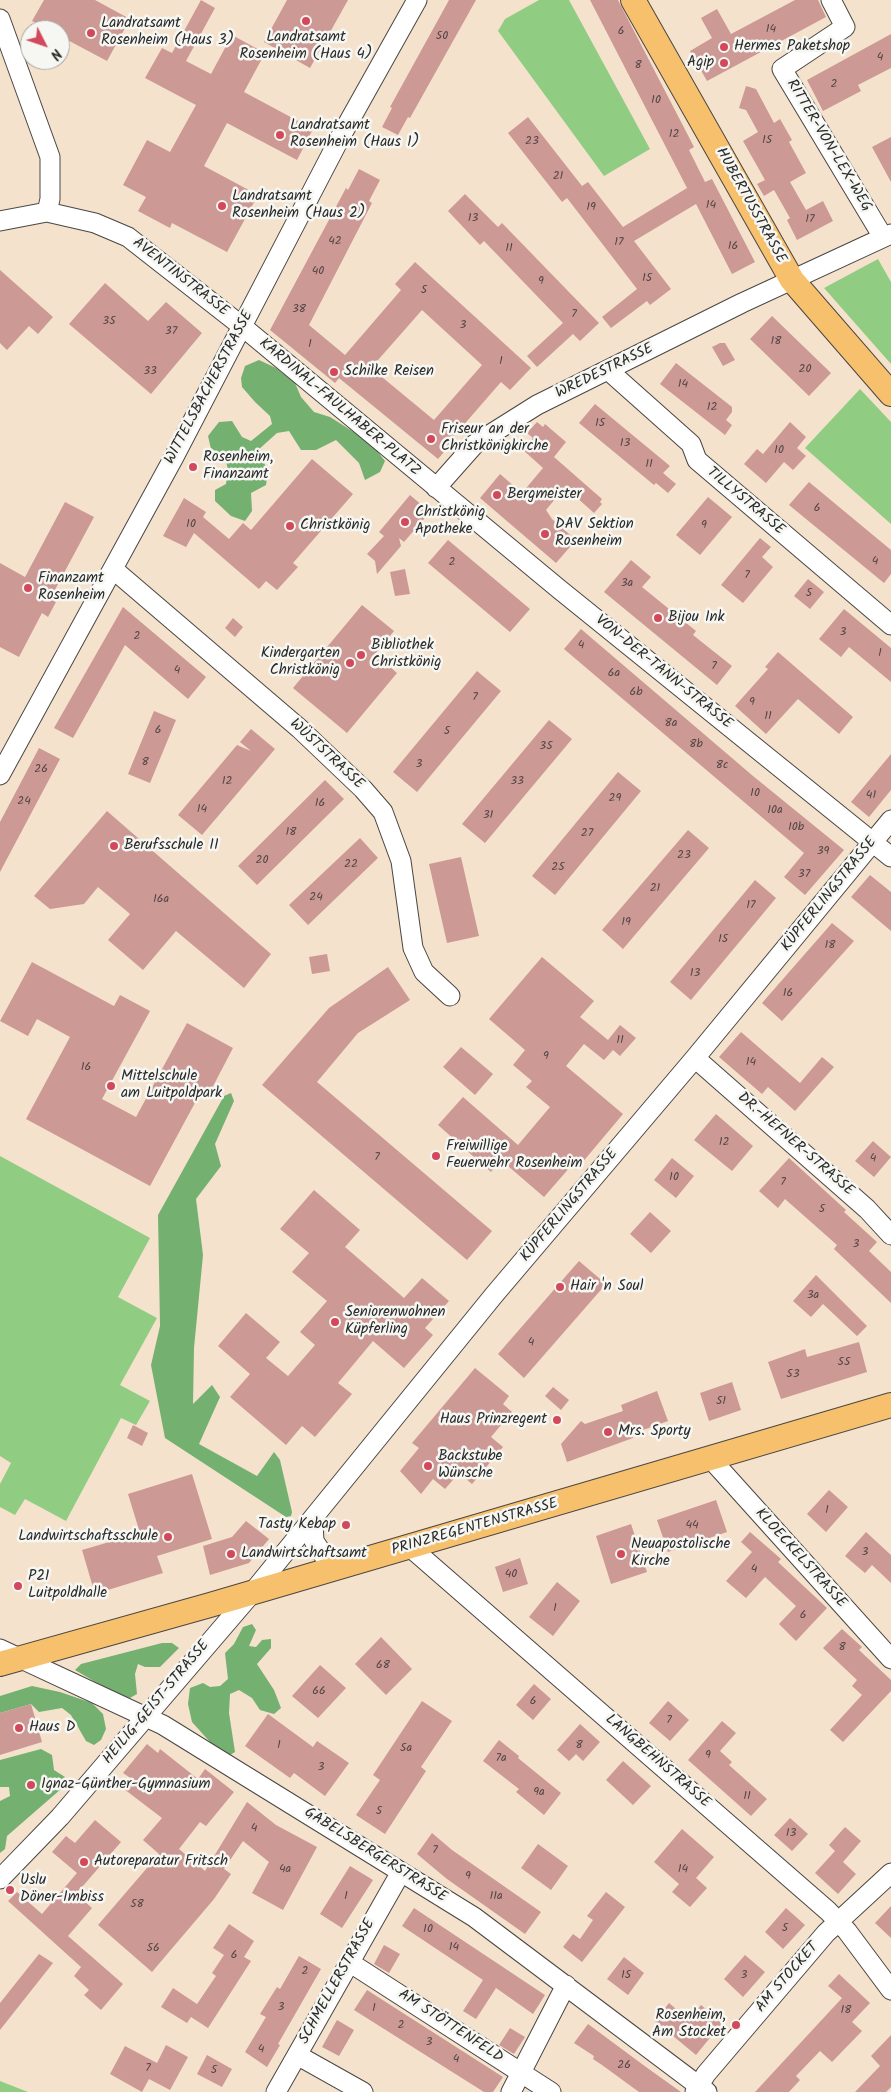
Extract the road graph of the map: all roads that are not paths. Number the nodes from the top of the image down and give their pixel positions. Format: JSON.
{"nodes":[{"id":1,"x":417,"y":0,"type":"edge"},
{"id":2,"x":633,"y":0,"type":"edge"},
{"id":3,"x":831,"y":0,"type":"edge"},
{"id":4,"x":0,"y":19,"type":"edge"},
{"id":5,"x":47,"y":212,"type":"junction"},
{"id":6,"x":0,"y":221,"type":"edge"},
{"id":7,"x":887,"y":236,"type":"edge"},
{"id":8,"x":792,"y":280,"type":"junction"},
{"id":9,"x":243,"y":327,"type":"junction"},
{"id":10,"x":609,"y":371,"type":"junction"},
{"id":11,"x":891,"y":394,"type":"edge"},
{"id":12,"x":436,"y":488,"type":"junction"},
{"id":13,"x":113,"y":569,"type":"junction"},
{"id":14,"x":891,"y":626,"type":"edge"},
{"id":15,"x":0,"y":775,"type":"edge"},
{"id":16,"x":891,"y":820,"type":"edge"},
{"id":17,"x":873,"y":842,"type":"junction"},
{"id":18,"x":891,"y":857,"type":"edge"},
{"id":19,"x":450,"y":996,"type":"dead end"},
{"id":20,"x":695,"y":1058,"type":"junction"},
{"id":21,"x":891,"y":1235,"type":"edge"},
{"id":22,"x":891,"y":1405,"type":"edge"},
{"id":23,"x":710,"y":1458,"type":"junction"},
{"id":24,"x":316,"y":1515,"type":"junction"},
{"id":25,"x":410,"y":1547,"type":"junction"},
{"id":26,"x":341,"y":1567,"type":"junction"},
{"id":27,"x":252,"y":1593,"type":"junction"},
{"id":28,"x":7,"y":1657,"type":"edge"},
{"id":29,"x":891,"y":1659,"type":"edge"},
{"id":30,"x":146,"y":1716,"type":"junction"},
{"id":31,"x":401,"y":1872,"type":"junction"},
{"id":32,"x":891,"y":1873,"type":"edge"},
{"id":33,"x":0,"y":1880,"type":"edge"},
{"id":34,"x":837,"y":1921,"type":"junction"},
{"id":35,"x":349,"y":1962,"type":"junction"},
{"id":36,"x":566,"y":1985,"type":"junction"},
{"id":37,"x":891,"y":1990,"type":"edge"},
{"id":38,"x":297,"y":2055,"type":"junction"},
{"id":39,"x":521,"y":2072,"type":"junction"},
{"id":40,"x":700,"y":2090,"type":"edge"},
{"id":41,"x":276,"y":2092,"type":"edge"},
{"id":42,"x":364,"y":2092,"type":"edge"},
{"id":43,"x":511,"y":2092,"type":"edge"},
{"id":44,"x":551,"y":2092,"type":"edge"}],
"edges":[{"from":1,"to":9,"type":"street","name":"WITTELSBACHERSTRASSE"},
{"from":2,"to":8,"type":"main road","name":"HUBERTUSSTRASSE"},
{"from":3,"to":7,"type":"street","name":"RITTER-VON-LEX-WEG"},
{"from":4,"to":5,"type":"street"},
{"from":5,"to":6,"type":"street","name":"AVENTINSTRASSE"},
{"from":5,"to":9,"type":"street","name":"AVENTINSTRASSE"},
{"from":7,"to":8,"type":"street","name":"WREDESTRASSE"},
{"from":8,"to":10,"type":"street","name":"WREDESTRASSE"},
{"from":8,"to":11,"type":"main road","name":"HUBERTUSSTRASSE"},
{"from":9,"to":12,"type":"street","name":"KARDINAL-FAULHABER-PLATZ"},
{"from":9,"to":13,"type":"street","name":"WITTELSBACHERSTRASSE"},
{"from":10,"to":12,"type":"street","name":"WREDESTRASSE"},
{"from":10,"to":14,"type":"street","name":"TILLYSTRASSE"},
{"from":12,"to":17,"type":"street","name":"VON-DER-TANN-STRASSE"},
{"from":13,"to":15,"type":"street","name":"WITTELSBACHERSTRASSE"},
{"from":13,"to":19,"type":"street","name":"WÜSTSTRASSE"},
{"from":16,"to":17,"type":"street","name":"KÜPFERLINGSTRASSE"},
{"from":17,"to":18,"type":"street","name":"VON-DER-TANN-STRASSE"},
{"from":17,"to":20,"type":"street","name":"KÜPFERLINGSTRASSE"},
{"from":20,"to":21,"type":"street","name":"DR.-HEFNER-STRASSE"},
{"from":20,"to":24,"type":"street","name":"KÜPFERLINGSTRASSE"},
{"from":22,"to":23,"type":"main road","name":"PRINZREGENTENSTRASSE"},
{"from":23,"to":25,"type":"main road","name":"PRINZREGENTENSTRASSE"},
{"from":23,"to":29,"type":"street","name":"KLOECKELSTRASSE"},
{"from":24,"to":26,"type":"street"},
{"from":24,"to":27,"type":"street","name":"KÜPFERLINGSTRASSE"},
{"from":25,"to":26,"type":"main road","name":"PRINZREGENTENSTRASSE"},
{"from":25,"to":34,"type":"street","name":"LANGBEHNSTRASSE"},
{"from":26,"to":27,"type":"main road","name":"PRINZREGENTENSTRASSE"},
{"from":27,"to":28,"type":"main road","name":"PRINZREGENTENSTRASSE"},
{"from":27,"to":30,"type":"street","name":"HEILIG-GEIST-STRASSE"},
{"from":28,"to":30,"type":"street","name":"GABELSBERGERSTRASSE"},
{"from":30,"to":31,"type":"street","name":"GABELSBERGERSTRASSE"},
{"from":30,"to":33,"type":"street","name":"HEILIG-GEIST-STRASSE"},
{"from":31,"to":35,"type":"street","name":"SCHMELLERSTRASSE"},
{"from":31,"to":36,"type":"street","name":"GABELSBERGERSTRASSE"},
{"from":32,"to":34,"type":"street","name":"AM STOCKET"},
{"from":34,"to":37,"type":"street","name":"LANGBEHNSTRASSE"},
{"from":34,"to":40,"type":"street","name":"AM STOCKET"},
{"from":35,"to":38,"type":"street","name":"SCHMELLERSTRASSE"},
{"from":35,"to":39,"type":"street","name":"AM STÖTTENFELD"},
{"from":36,"to":39,"type":"street"},
{"from":36,"to":40,"type":"street","name":"GABELSBERGERSTRASSE"},
{"from":38,"to":41,"type":"street","name":"SCHMELLERSTRASSE"},
{"from":38,"to":42,"type":"street"},
{"from":39,"to":43,"type":"street"},
{"from":39,"to":44,"type":"street","name":"AM STÖTTENFELD"}]}
